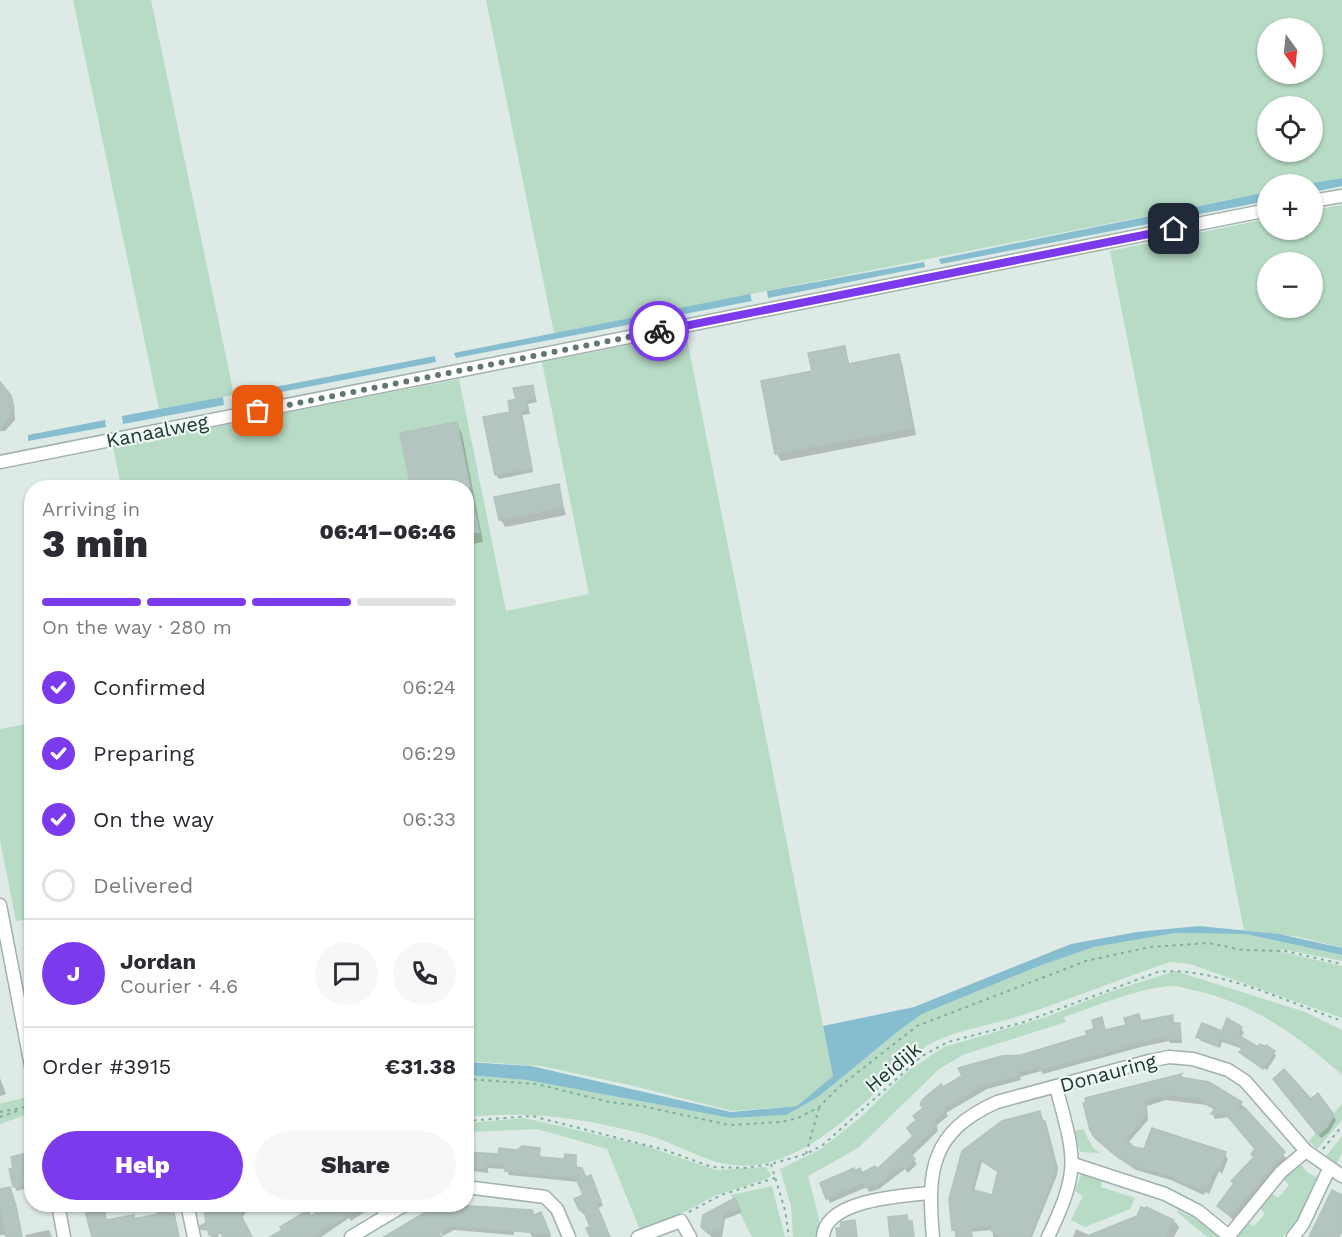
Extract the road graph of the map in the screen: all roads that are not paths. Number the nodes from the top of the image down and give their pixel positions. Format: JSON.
{"nodes":[{"id":1,"x":1342,"y":196,"type":"edge"},
{"id":2,"x":1323,"y":199,"type":"edge"},
{"id":3,"x":1257,"y":212,"type":"edge"},
{"id":4,"x":0,"y":462,"type":"edge"},
{"id":5,"x":0,"y":905,"type":"edge"},
{"id":6,"x":24,"y":1030,"type":"edge"},
{"id":7,"x":1056,"y":1087,"type":"junction"},
{"id":8,"x":1310,"y":1155,"type":"junction"},
{"id":9,"x":1073,"y":1164,"type":"junction"},
{"id":10,"x":1329,"y":1169,"type":"junction"},
{"id":11,"x":1342,"y":1176,"type":"edge"},
{"id":12,"x":474,"y":1188,"type":"edge"},
{"id":13,"x":929,"y":1193,"type":"junction"},
{"id":14,"x":59,"y":1212,"type":"edge"},
{"id":15,"x":189,"y":1212,"type":"edge"},
{"id":16,"x":382,"y":1212,"type":"edge"},
{"id":17,"x":64,"y":1237,"type":"edge"},
{"id":18,"x":194,"y":1237,"type":"edge"},
{"id":19,"x":351,"y":1237,"type":"edge"},
{"id":20,"x":569,"y":1237,"type":"edge"},
{"id":21,"x":639,"y":1237,"type":"edge"},
{"id":22,"x":690,"y":1237,"type":"edge"},
{"id":23,"x":823,"y":1237,"type":"edge"},
{"id":24,"x":933,"y":1237,"type":"edge"},
{"id":25,"x":1048,"y":1237,"type":"edge"},
{"id":26,"x":1229,"y":1237,"type":"edge"},
{"id":27,"x":1293,"y":1237,"type":"edge"}],
"edges":[{"from":1,"to":2,"type":"street"},
{"from":3,"to":4,"type":"street","name":"Kanaalweg"},
{"from":5,"to":6,"type":"street"},
{"from":7,"to":8,"type":"street","name":"Donauring"},
{"from":7,"to":9,"type":"street"},
{"from":7,"to":13,"type":"street","name":"Donauring"},
{"from":8,"to":10,"type":"street","name":"Donauring"},
{"from":8,"to":26,"type":"street"},
{"from":9,"to":25,"type":"street"},
{"from":9,"to":26,"type":"street"},
{"from":10,"to":11,"type":"street","name":"Donauring"},
{"from":10,"to":27,"type":"street"},
{"from":12,"to":20,"type":"street"},
{"from":13,"to":23,"type":"street"},
{"from":13,"to":24,"type":"street","name":"Donauring"},
{"from":14,"to":17,"type":"street"},
{"from":15,"to":18,"type":"street"},
{"from":16,"to":19,"type":"street"},
{"from":21,"to":22,"type":"street"}]}
